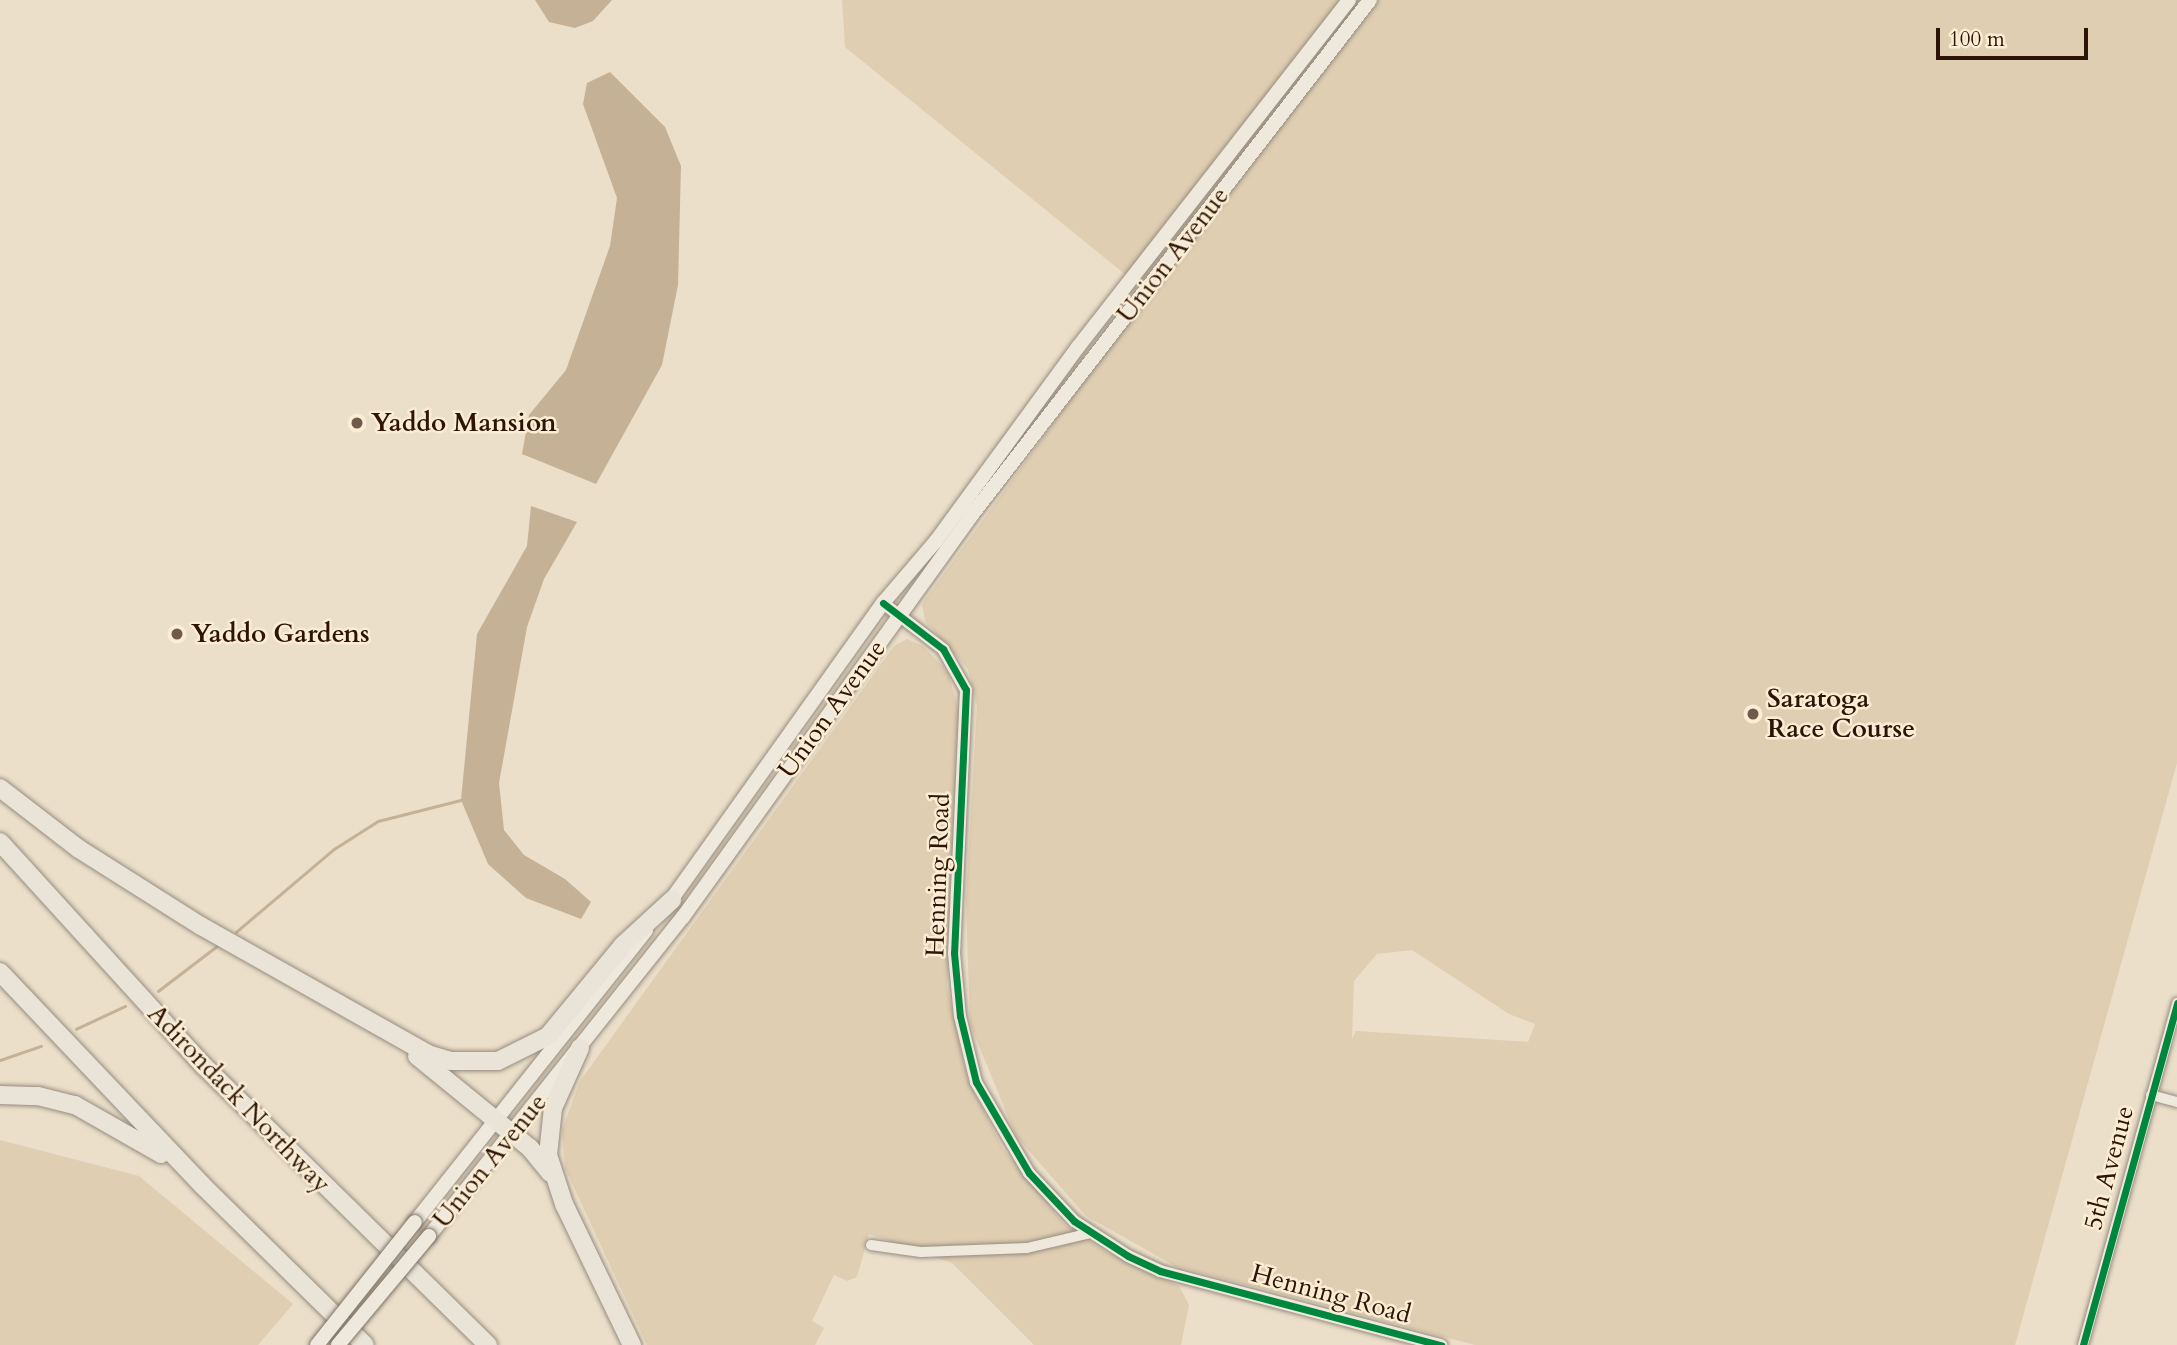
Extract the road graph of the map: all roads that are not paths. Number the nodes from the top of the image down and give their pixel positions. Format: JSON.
{"nodes":[{"id":1,"x":1349,"y":0,"type":"edge"},
{"id":2,"x":1370,"y":0,"type":"edge"},
{"id":3,"x":883,"y":603,"type":"junction"},
{"id":4,"x":899,"y":615,"type":"junction"},
{"id":5,"x":0,"y":788,"type":"edge"},
{"id":6,"x":0,"y":842,"type":"edge"},
{"id":7,"x":671,"y":900,"type":"junction"},
{"id":8,"x":0,"y":972,"type":"edge"},
{"id":9,"x":2177,"y":1003,"type":"edge"},
{"id":10,"x":378,"y":1027,"type":"junction"},
{"id":11,"x":580,"y":1048,"type":"junction"},
{"id":12,"x":0,"y":1095,"type":"edge"},
{"id":13,"x":2151,"y":1095,"type":"junction"},
{"id":14,"x":2177,"y":1102,"type":"edge"},
{"id":15,"x":496,"y":1121,"type":"junction"},
{"id":16,"x":514,"y":1134,"type":"junction"},
{"id":17,"x":202,"y":1185,"type":"junction"},
{"id":18,"x":556,"y":1186,"type":"junction"},
{"id":19,"x":1091,"y":1233,"type":"junction"},
{"id":20,"x":871,"y":1245,"type":"dead end"},
{"id":21,"x":317,"y":1345,"type":"edge"},
{"id":22,"x":338,"y":1345,"type":"edge"},
{"id":23,"x":365,"y":1345,"type":"edge"},
{"id":24,"x":488,"y":1345,"type":"edge"},
{"id":25,"x":632,"y":1345,"type":"edge"},
{"id":26,"x":1441,"y":1345,"type":"edge"},
{"id":27,"x":2083,"y":1345,"type":"edge"}],
"edges":[{"from":1,"to":3,"type":"main road","name":"Union Avenue"},
{"from":2,"to":4,"type":"main road","name":"Union Avenue"},
{"from":3,"to":4,"type":"street","name":"Henning Road"},
{"from":3,"to":7,"type":"main road","name":"Union Avenue"},
{"from":4,"to":11,"type":"main road","name":"Union Avenue"},
{"from":4,"to":19,"type":"street","name":"Henning Road"},
{"from":5,"to":10,"type":"highway"},
{"from":6,"to":24,"type":"highway","name":"Adirondack Northway"},
{"from":7,"to":10,"type":"highway"},
{"from":7,"to":15,"type":"main road","name":"Union Avenue"},
{"from":8,"to":17,"type":"highway"},
{"from":9,"to":13,"type":"street","name":"5th Avenue"},
{"from":10,"to":15,"type":"highway"},
{"from":11,"to":16,"type":"main road","name":"Union Avenue"},
{"from":11,"to":18,"type":"highway"},
{"from":12,"to":17,"type":"highway"},
{"from":13,"to":14,"type":"street"},
{"from":13,"to":27,"type":"street","name":"5th Avenue"},
{"from":15,"to":16,"type":"highway"},
{"from":15,"to":21,"type":"main road","name":"Union Avenue","bridge":true},
{"from":16,"to":18,"type":"highway"},
{"from":16,"to":22,"type":"main road","name":"Union Avenue","bridge":true},
{"from":17,"to":23,"type":"highway"},
{"from":18,"to":25,"type":"highway"},
{"from":19,"to":20,"type":"street"},
{"from":19,"to":26,"type":"street","name":"Henning Road"}]}
